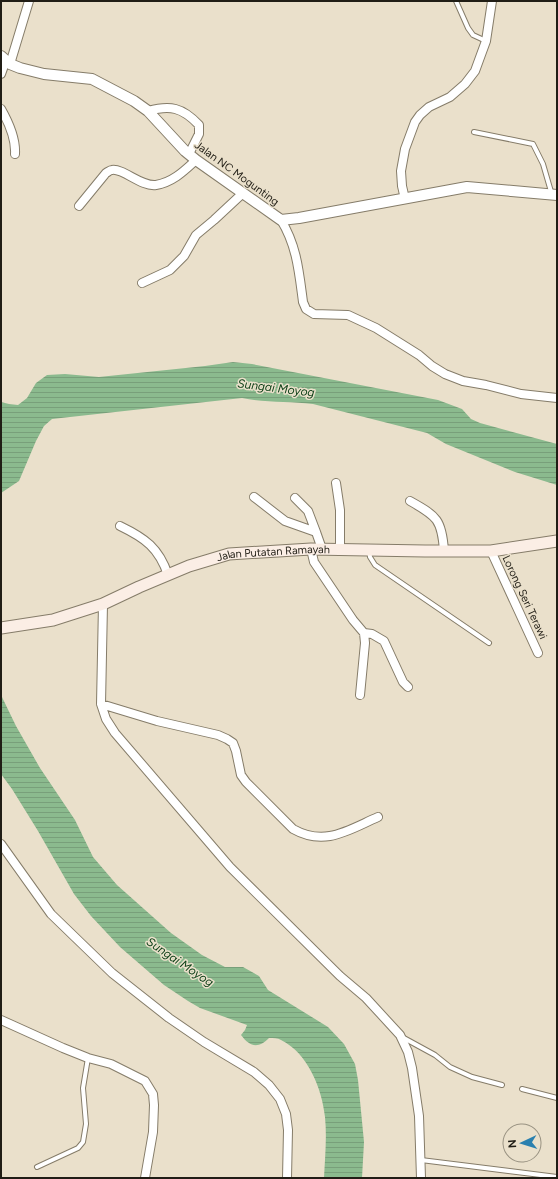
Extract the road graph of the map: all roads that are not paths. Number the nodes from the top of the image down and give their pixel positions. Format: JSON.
{"nodes":[{"id":1,"x":29,"y":1,"type":"edge"},
{"id":2,"x":456,"y":1,"type":"edge"},
{"id":3,"x":492,"y":1,"type":"edge"},
{"id":4,"x":486,"y":41,"type":"junction"},
{"id":5,"x":6,"y":60,"type":"edge"},
{"id":6,"x":1,"y":74,"type":"edge"},
{"id":7,"x":1,"y":109,"type":"edge"},
{"id":8,"x":148,"y":111,"type":"junction"},
{"id":9,"x":474,"y":132,"type":"dead end"},
{"id":10,"x":15,"y":154,"type":"dead end"},
{"id":11,"x":192,"y":157,"type":"junction"},
{"id":12,"x":243,"y":193,"type":"junction"},
{"id":13,"x":555,"y":195,"type":"edge"},
{"id":14,"x":405,"y":199,"type":"junction"},
{"id":15,"x":79,"y":206,"type":"dead end"},
{"id":16,"x":281,"y":220,"type":"junction"},
{"id":17,"x":142,"y":283,"type":"dead end"},
{"id":18,"x":557,"y":398,"type":"edge"},
{"id":19,"x":336,"y":483,"type":"dead end"},
{"id":20,"x":254,"y":497,"type":"dead end"},
{"id":21,"x":295,"y":498,"type":"dead end"},
{"id":22,"x":410,"y":501,"type":"dead end"},
{"id":23,"x":120,"y":526,"type":"dead end"},
{"id":24,"x":316,"y":532,"type":"junction"},
{"id":25,"x":557,"y":541,"type":"edge"},
{"id":26,"x":317,"y":549,"type":"junction"},
{"id":27,"x":340,"y":550,"type":"junction"},
{"id":28,"x":368,"y":550,"type":"junction"},
{"id":29,"x":444,"y":551,"type":"junction"},
{"id":30,"x":491,"y":551,"type":"junction"},
{"id":31,"x":168,"y":575,"type":"junction"},
{"id":32,"x":103,"y":604,"type":"junction"},
{"id":33,"x":1,"y":628,"type":"edge"},
{"id":34,"x":364,"y":632,"type":"junction"},
{"id":35,"x":489,"y":643,"type":"dead end"},
{"id":36,"x":538,"y":653,"type":"dead end"},
{"id":37,"x":408,"y":687,"type":"dead end"},
{"id":38,"x":360,"y":695,"type":"dead end"},
{"id":39,"x":101,"y":704,"type":"junction"},
{"id":40,"x":378,"y":817,"type":"dead end"},
{"id":41,"x":1,"y":844,"type":"edge"},
{"id":42,"x":1,"y":1020,"type":"edge"},
{"id":43,"x":400,"y":1036,"type":"junction"},
{"id":44,"x":88,"y":1058,"type":"junction"},
{"id":45,"x":502,"y":1085,"type":"dead end"},
{"id":46,"x":522,"y":1089,"type":"dead end"},
{"id":47,"x":557,"y":1098,"type":"edge"},
{"id":48,"x":421,"y":1160,"type":"junction"},
{"id":49,"x":37,"y":1168,"type":"dead end"},
{"id":50,"x":557,"y":1177,"type":"edge"},
{"id":51,"x":145,"y":1178,"type":"edge"},
{"id":52,"x":287,"y":1178,"type":"edge"},
{"id":53,"x":421,"y":1178,"type":"edge"}],
"edges":[{"from":1,"to":5,"type":"street"},
{"from":2,"to":4,"type":"lane"},
{"from":3,"to":4,"type":"street"},
{"from":4,"to":14,"type":"street"},
{"from":5,"to":6,"type":"street"},
{"from":5,"to":8,"type":"street","name":"Jalan NC Mogunting"},
{"from":7,"to":10,"type":"street"},
{"from":8,"to":11,"type":"street","name":"Jalan NC Mogunting"},
{"from":8,"to":11,"type":"street"},
{"from":9,"to":13,"type":"lane"},
{"from":11,"to":12,"type":"street","name":"Jalan NC Mogunting"},
{"from":11,"to":15,"type":"street"},
{"from":12,"to":16,"type":"street","name":"Jalan NC Mogunting"},
{"from":12,"to":17,"type":"street"},
{"from":13,"to":14,"type":"street","name":"Jalan NC Mogunting"},
{"from":14,"to":16,"type":"street","name":"Jalan NC Mogunting"},
{"from":16,"to":18,"type":"street"},
{"from":19,"to":27,"type":"street"},
{"from":20,"to":24,"type":"street"},
{"from":21,"to":24,"type":"street"},
{"from":22,"to":29,"type":"street"},
{"from":23,"to":31,"type":"street"},
{"from":24,"to":26,"type":"street"},
{"from":25,"to":30,"type":"main road","name":"Jalan Putatan Ramayah"},
{"from":26,"to":27,"type":"main road","name":"Jalan Putatan Ramayah"},
{"from":26,"to":31,"type":"main road","name":"Jalan Putatan Ramayah"},
{"from":26,"to":34,"type":"street"},
{"from":27,"to":28,"type":"main road","name":"Jalan Putatan Ramayah"},
{"from":28,"to":29,"type":"main road","name":"Jalan Putatan Ramayah"},
{"from":28,"to":35,"type":"lane"},
{"from":29,"to":30,"type":"main road","name":"Jalan Putatan Ramayah"},
{"from":30,"to":36,"type":"street","name":"Lorong Seri Terawi"},
{"from":31,"to":32,"type":"main road","name":"Jalan Putatan Ramayah"},
{"from":32,"to":33,"type":"main road","name":"Jalan Putatan Ramayah"},
{"from":32,"to":39,"type":"street"},
{"from":34,"to":37,"type":"street"},
{"from":34,"to":38,"type":"street"},
{"from":39,"to":40,"type":"street"},
{"from":39,"to":43,"type":"street"},
{"from":41,"to":52,"type":"street"},
{"from":42,"to":44,"type":"street"},
{"from":43,"to":45,"type":"lane"},
{"from":43,"to":48,"type":"street"},
{"from":44,"to":49,"type":"lane"},
{"from":44,"to":51,"type":"street"},
{"from":46,"to":47,"type":"lane"},
{"from":48,"to":50,"type":"lane"},
{"from":48,"to":53,"type":"street"}]}
